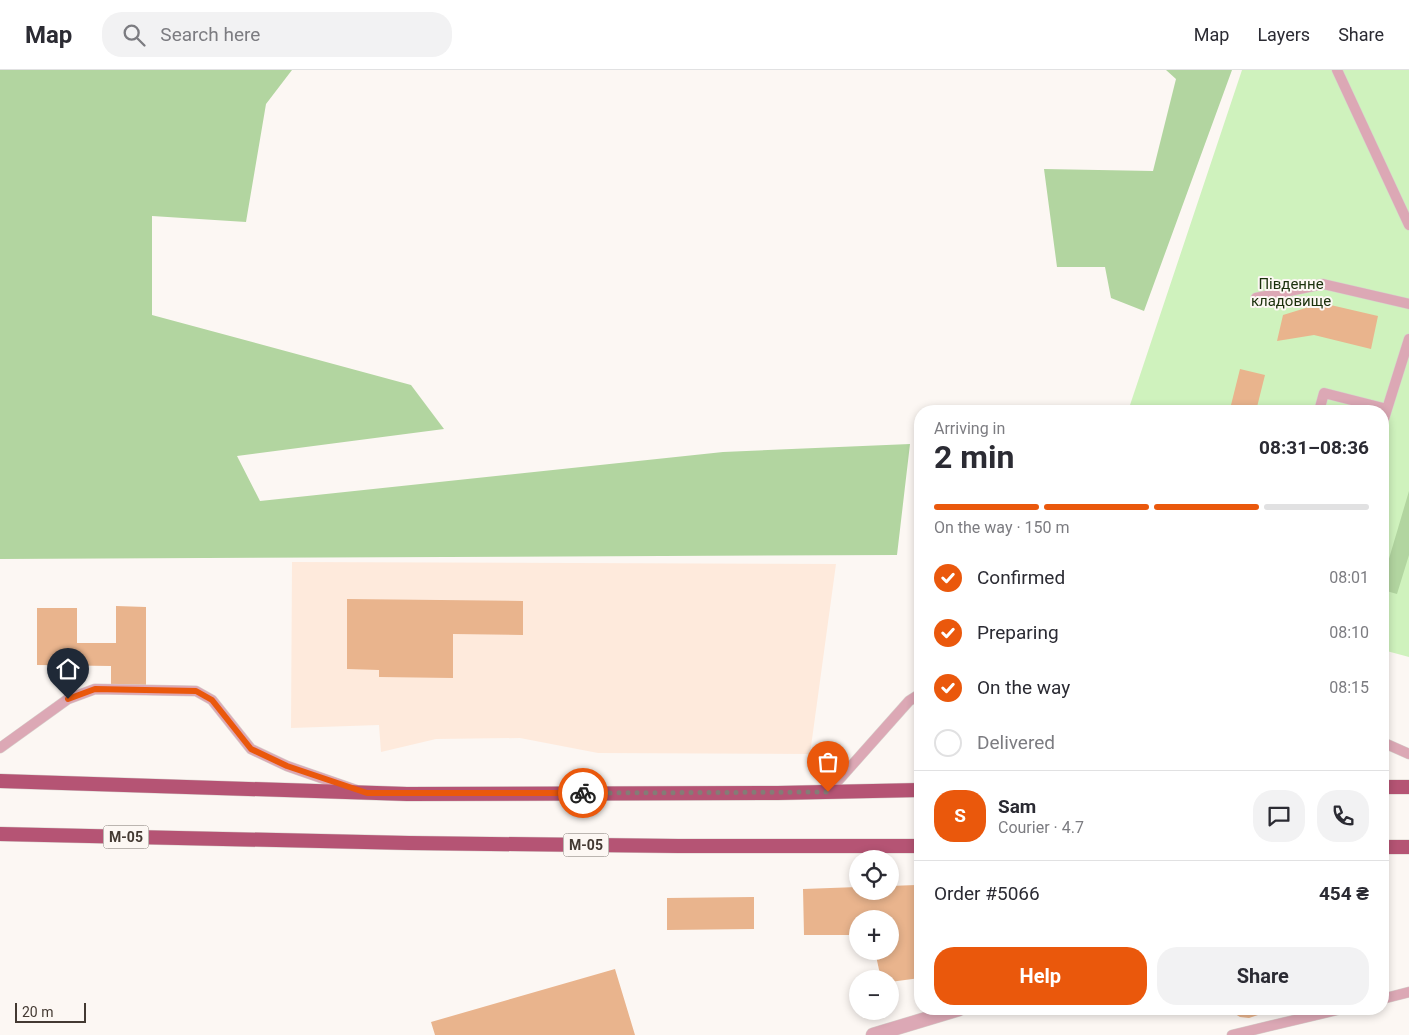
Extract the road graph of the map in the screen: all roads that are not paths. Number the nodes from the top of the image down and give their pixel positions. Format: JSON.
{"nodes":[{"id":1,"x":1337,"y":70,"type":"edge"},
{"id":2,"x":1409,"y":226,"type":"edge"},
{"id":3,"x":1256,"y":298,"type":"dead end"},
{"id":4,"x":1409,"y":304,"type":"edge"},
{"id":5,"x":1409,"y":339,"type":"edge"},
{"id":6,"x":1321,"y":405,"type":"edge"},
{"id":7,"x":1371,"y":405,"type":"edge"},
{"id":8,"x":1388,"y":405,"type":"edge"},
{"id":9,"x":914,"y":698,"type":"edge"},
{"id":10,"x":1389,"y":745,"type":"edge"},
{"id":11,"x":0,"y":748,"type":"edge"},
{"id":12,"x":1409,"y":754,"type":"edge"},
{"id":13,"x":0,"y":781,"type":"edge"},
{"id":14,"x":1389,"y":787,"type":"edge"},
{"id":15,"x":1409,"y":787,"type":"edge"},
{"id":16,"x":914,"y":790,"type":"edge"},
{"id":17,"x":828,"y":792,"type":"junction"},
{"id":18,"x":367,"y":793,"type":"junction"},
{"id":19,"x":0,"y":834,"type":"edge"},
{"id":20,"x":914,"y":846,"type":"edge"},
{"id":21,"x":1389,"y":847,"type":"edge"},
{"id":22,"x":1409,"y":847,"type":"edge"},
{"id":23,"x":1409,"y":992,"type":"edge"},
{"id":24,"x":1389,"y":997,"type":"edge"},
{"id":25,"x":939,"y":1015,"type":"edge"},
{"id":26,"x":1316,"y":1015,"type":"edge"},
{"id":27,"x":873,"y":1035,"type":"edge"},
{"id":28,"x":1232,"y":1035,"type":"edge"}],
"edges":[{"from":1,"to":2,"type":"lane"},
{"from":3,"to":4,"type":"lane"},
{"from":5,"to":8,"type":"lane"},
{"from":6,"to":7,"type":"lane"},
{"from":9,"to":17,"type":"lane"},
{"from":10,"to":12,"type":"lane"},
{"from":11,"to":18,"type":"lane"},
{"from":13,"to":18,"type":"highway"},
{"from":14,"to":15,"type":"highway"},
{"from":16,"to":17,"type":"highway"},
{"from":17,"to":18,"type":"highway"},
{"from":19,"to":20,"type":"highway","number":"М-05"},
{"from":21,"to":22,"type":"highway"},
{"from":23,"to":24,"type":"lane"},
{"from":25,"to":27,"type":"street"},
{"from":26,"to":28,"type":"lane"}]}
